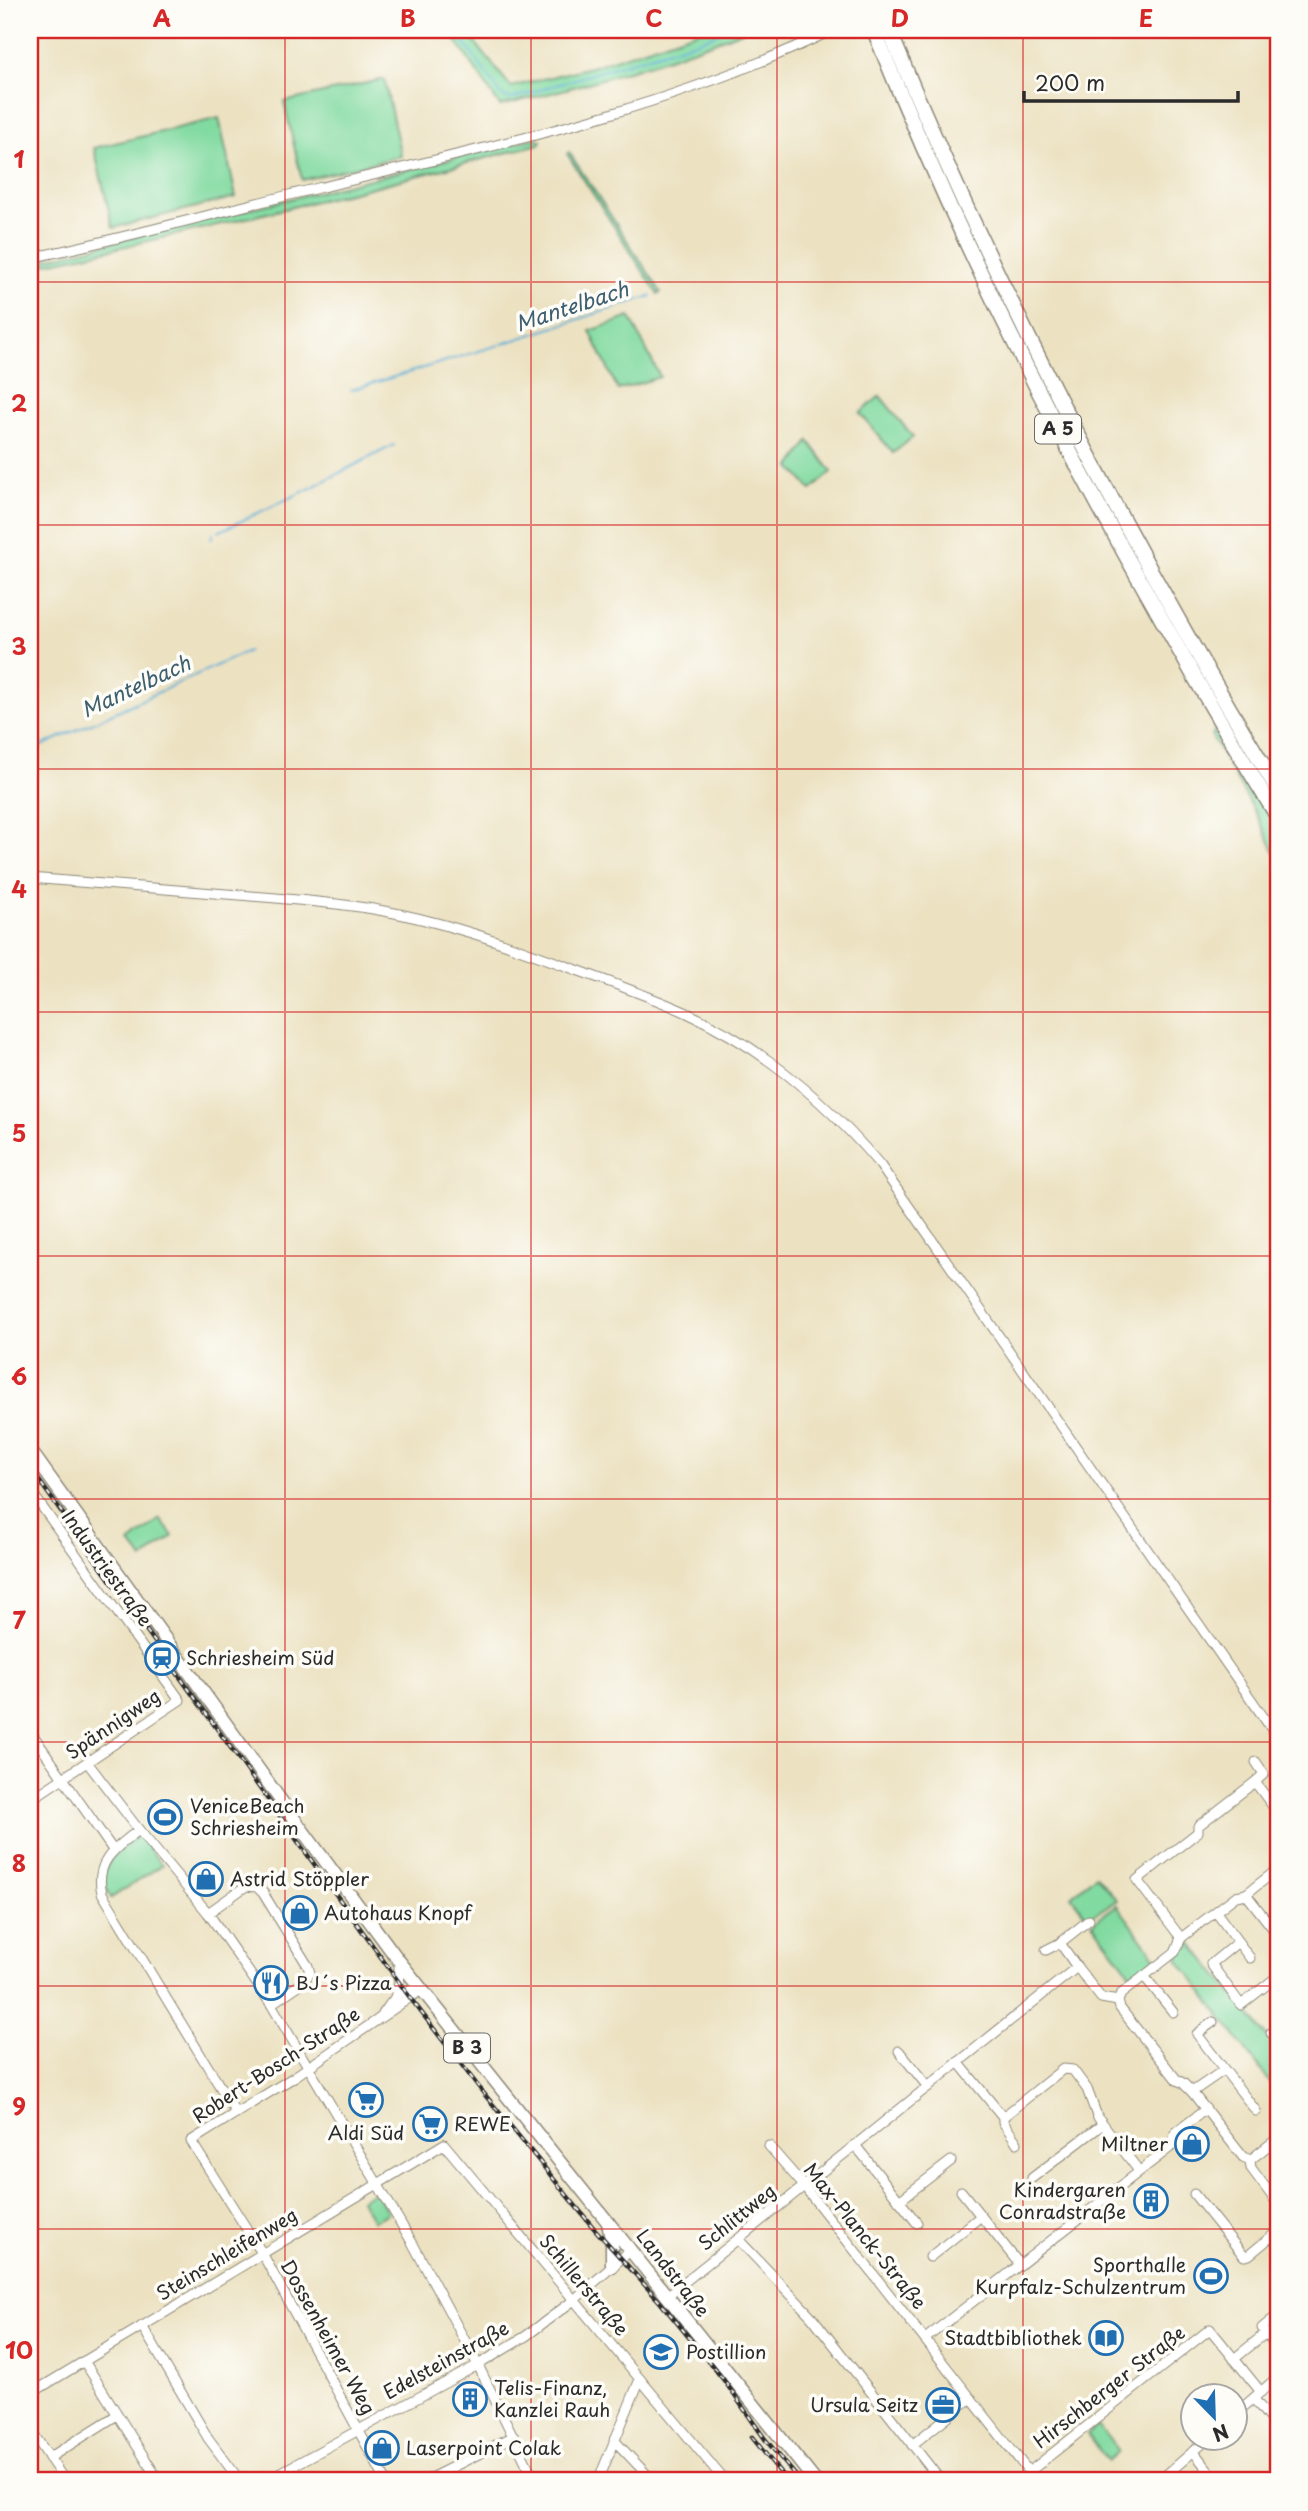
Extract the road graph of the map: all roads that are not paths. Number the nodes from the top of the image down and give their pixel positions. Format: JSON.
{"nodes":[{"id":1,"x":832,"y":30,"type":"edge"},
{"id":2,"x":874,"y":30,"type":"edge"},
{"id":3,"x":889,"y":30,"type":"edge"},
{"id":4,"x":30,"y":258,"type":"edge"},
{"id":5,"x":1278,"y":790,"type":"edge"},
{"id":6,"x":1278,"y":817,"type":"edge"},
{"id":7,"x":30,"y":878,"type":"edge"},
{"id":8,"x":30,"y":1450,"type":"edge"},
{"id":9,"x":30,"y":1490,"type":"edge"},
{"id":10,"x":180,"y":1700,"type":"joint"},
{"id":11,"x":30,"y":1731,"type":"edge"},
{"id":12,"x":1278,"y":1738,"type":"edge"},
{"id":13,"x":87,"y":1762,"type":"junction"},
{"id":14,"x":1256,"y":1762,"type":"dead end"},
{"id":15,"x":63,"y":1779,"type":"junction"},
{"id":16,"x":1255,"y":1782,"type":"junction"},
{"id":17,"x":30,"y":1800,"type":"edge"},
{"id":18,"x":1278,"y":1813,"type":"edge"},
{"id":19,"x":139,"y":1830,"type":"junction"},
{"id":20,"x":113,"y":1850,"type":"junction"},
{"id":21,"x":1278,"y":1869,"type":"edge"},
{"id":22,"x":1246,"y":1894,"type":"junction"},
{"id":23,"x":1216,"y":1912,"type":"junction"},
{"id":24,"x":208,"y":1913,"type":"junction"},
{"id":25,"x":1089,"y":1920,"type":"dead end"},
{"id":26,"x":1278,"y":1935,"type":"edge"},
{"id":27,"x":1181,"y":1938,"type":"junction"},
{"id":28,"x":1238,"y":1942,"type":"junction"},
{"id":29,"x":1060,"y":1943,"type":"junction"},
{"id":30,"x":1046,"y":1950,"type":"dead end"},
{"id":31,"x":1250,"y":1958,"type":"dead end"},
{"id":32,"x":399,"y":1961,"type":"junction"},
{"id":33,"x":1077,"y":1967,"type":"junction"},
{"id":34,"x":1143,"y":1976,"type":"junction"},
{"id":35,"x":1278,"y":1976,"type":"edge"},
{"id":36,"x":421,"y":1990,"type":"junction"},
{"id":37,"x":394,"y":1998,"type":"junction"},
{"id":38,"x":1118,"y":2001,"type":"junction"},
{"id":39,"x":271,"y":2004,"type":"junction"},
{"id":40,"x":1173,"y":2012,"type":"dead end"},
{"id":41,"x":380,"y":2019,"type":"junction"},
{"id":42,"x":1213,"y":2022,"type":"dead end"},
{"id":43,"x":899,"y":2052,"type":"dead end"},
{"id":44,"x":958,"y":2062,"type":"junction"},
{"id":45,"x":309,"y":2067,"type":"junction"},
{"id":46,"x":1224,"y":2070,"type":"junction"},
{"id":47,"x":928,"y":2087,"type":"junction"},
{"id":48,"x":1192,"y":2092,"type":"junction"},
{"id":49,"x":1206,"y":2109,"type":"junction"},
{"id":50,"x":1256,"y":2111,"type":"dead end"},
{"id":51,"x":236,"y":2113,"type":"junction"},
{"id":52,"x":1003,"y":2117,"type":"junction"},
{"id":53,"x":1103,"y":2124,"type":"junction"},
{"id":54,"x":1278,"y":2138,"type":"edge"},
{"id":55,"x":191,"y":2141,"type":"joint"},
{"id":56,"x":1017,"y":2143,"type":"dead end"},
{"id":57,"x":444,"y":2144,"type":"joint"},
{"id":58,"x":855,"y":2145,"type":"junction"},
{"id":59,"x":769,"y":2146,"type":"dead end"},
{"id":60,"x":951,"y":2161,"type":"dead end"},
{"id":61,"x":1250,"y":2161,"type":"junction"},
{"id":62,"x":1139,"y":2171,"type":"junction"},
{"id":63,"x":1032,"y":2178,"type":"dead end"},
{"id":64,"x":378,"y":2183,"type":"junction"},
{"id":65,"x":804,"y":2186,"type":"junction"},
{"id":66,"x":961,"y":2191,"type":"dead end"},
{"id":67,"x":1194,"y":2194,"type":"dead end"},
{"id":68,"x":899,"y":2201,"type":"junction"},
{"id":69,"x":1278,"y":2204,"type":"edge"},
{"id":70,"x":981,"y":2216,"type":"junction"},
{"id":71,"x":607,"y":2221,"type":"junction"},
{"id":72,"x":917,"y":2223,"type":"dead end"},
{"id":73,"x":1278,"y":2231,"type":"edge"},
{"id":74,"x":738,"y":2239,"type":"junction"},
{"id":75,"x":631,"y":2250,"type":"junction"},
{"id":76,"x":262,"y":2253,"type":"junction"},
{"id":77,"x":930,"y":2258,"type":"dead end"},
{"id":78,"x":1020,"y":2265,"type":"junction"},
{"id":79,"x":612,"y":2267,"type":"junction"},
{"id":80,"x":667,"y":2296,"type":"junction"},
{"id":81,"x":574,"y":2300,"type":"junction"},
{"id":82,"x":1278,"y":2315,"type":"edge"},
{"id":83,"x":142,"y":2326,"type":"junction"},
{"id":84,"x":1266,"y":2333,"type":"junction"},
{"id":85,"x":925,"y":2339,"type":"junction"},
{"id":86,"x":1278,"y":2348,"type":"edge"},
{"id":87,"x":1234,"y":2359,"type":"junction"},
{"id":88,"x":84,"y":2361,"type":"junction"},
{"id":89,"x":478,"y":2365,"type":"junction"},
{"id":90,"x":1278,"y":2377,"type":"edge"},
{"id":91,"x":640,"y":2379,"type":"junction"},
{"id":92,"x":30,"y":2394,"type":"edge"},
{"id":93,"x":1257,"y":2396,"type":"junction"},
{"id":94,"x":971,"y":2398,"type":"junction"},
{"id":95,"x":1248,"y":2403,"type":"edge"},
{"id":96,"x":117,"y":2415,"type":"junction"},
{"id":97,"x":30,"y":2429,"type":"edge"},
{"id":98,"x":359,"y":2429,"type":"junction"},
{"id":99,"x":1278,"y":2429,"type":"edge"},
{"id":100,"x":514,"y":2436,"type":"junction"},
{"id":101,"x":614,"y":2440,"type":"junction"},
{"id":102,"x":912,"y":2445,"type":"junction"},
{"id":103,"x":1192,"y":2452,"type":"edge"},
{"id":104,"x":1194,"y":2452,"type":"edge"},
{"id":105,"x":49,"y":2458,"type":"junction"},
{"id":106,"x":153,"y":2472,"type":"junction"},
{"id":107,"x":1029,"y":2472,"type":"junction"},
{"id":108,"x":65,"y":2481,"type":"edge"},
{"id":109,"x":138,"y":2481,"type":"edge"},
{"id":110,"x":159,"y":2481,"type":"edge"},
{"id":111,"x":240,"y":2481,"type":"edge"},
{"id":112,"x":265,"y":2481,"type":"edge"},
{"id":113,"x":386,"y":2481,"type":"edge"},
{"id":114,"x":425,"y":2481,"type":"edge"},
{"id":115,"x":536,"y":2481,"type":"edge"},
{"id":116,"x":598,"y":2481,"type":"edge"},
{"id":117,"x":653,"y":2481,"type":"edge"},
{"id":118,"x":725,"y":2481,"type":"edge"},
{"id":119,"x":815,"y":2481,"type":"edge"},
{"id":120,"x":942,"y":2481,"type":"edge"},
{"id":121,"x":1036,"y":2481,"type":"edge"},
{"id":122,"x":1159,"y":2481,"type":"edge"},
{"id":123,"x":1217,"y":2481,"type":"edge"}],
"edges":[{"from":1,"to":4,"type":"street"},
{"from":2,"to":6,"type":"highway","number":"A 5"},
{"from":3,"to":5,"type":"highway","number":"A 5"},
{"from":7,"to":12,"type":"street"},
{"from":8,"to":32,"type":"main road","number":"B 3"},
{"from":9,"to":10,"type":"street","name":"Industriestraße"},
{"from":10,"to":13,"type":"street","name":"Spännigweg"},
{"from":11,"to":15,"type":"street"},
{"from":13,"to":15,"type":"street","name":"Spännigweg"},
{"from":13,"to":19,"type":"street"},
{"from":14,"to":16,"type":"street"},
{"from":15,"to":17,"type":"street","name":"Spännigweg"},
{"from":15,"to":20,"type":"street"},
{"from":16,"to":18,"type":"street"},
{"from":16,"to":27,"type":"street"},
{"from":19,"to":20,"type":"street"},
{"from":19,"to":24,"type":"street"},
{"from":20,"to":51,"type":"street"},
{"from":21,"to":22,"type":"street"},
{"from":22,"to":23,"type":"street"},
{"from":22,"to":26,"type":"street"},
{"from":23,"to":27,"type":"street"},
{"from":23,"to":28,"type":"street"},
{"from":24,"to":39,"type":"street"},
{"from":24,"to":39,"type":"street"},
{"from":25,"to":29,"type":"street"},
{"from":27,"to":34,"type":"street"},
{"from":28,"to":31,"type":"street"},
{"from":28,"to":35,"type":"street"},
{"from":29,"to":30,"type":"street"},
{"from":29,"to":33,"type":"street"},
{"from":32,"to":36,"type":"main road","number":"B 3"},
{"from":32,"to":37,"type":"street"},
{"from":33,"to":38,"type":"street"},
{"from":33,"to":44,"type":"street","name":"Schlittweg"},
{"from":34,"to":38,"type":"street"},
{"from":34,"to":40,"type":"street"},
{"from":36,"to":37,"type":"street"},
{"from":36,"to":41,"type":"street","name":"Robert-Bosch-Straße"},
{"from":36,"to":71,"type":"main road","name":"Landstraße","number":"B 3"},
{"from":37,"to":41,"type":"street","name":"Robert-Bosch-Straße"},
{"from":38,"to":48,"type":"street"},
{"from":39,"to":45,"type":"street"},
{"from":41,"to":45,"type":"street","name":"Robert-Bosch-Straße"},
{"from":42,"to":46,"type":"street"},
{"from":43,"to":47,"type":"street"},
{"from":44,"to":47,"type":"street","name":"Schlittweg"},
{"from":44,"to":52,"type":"street"},
{"from":45,"to":51,"type":"street","name":"Robert-Bosch-Straße"},
{"from":45,"to":64,"type":"street"},
{"from":46,"to":48,"type":"street"},
{"from":46,"to":50,"type":"street"},
{"from":47,"to":58,"type":"street","name":"Schlittweg"},
{"from":48,"to":49,"type":"street"},
{"from":49,"to":61,"type":"street"},
{"from":49,"to":62,"type":"street"},
{"from":51,"to":55,"type":"street","name":"Robert-Bosch-Straße"},
{"from":52,"to":53,"type":"street"},
{"from":52,"to":56,"type":"street"},
{"from":53,"to":62,"type":"street"},
{"from":53,"to":63,"type":"street"},
{"from":54,"to":61,"type":"street"},
{"from":55,"to":76,"type":"street","name":"Dossenheimer Weg"},
{"from":57,"to":64,"type":"street","name":"Steinschleifenweg"},
{"from":57,"to":81,"type":"street","name":"Schillerstraße"},
{"from":58,"to":65,"type":"street","name":"Schlittweg"},
{"from":58,"to":68,"type":"street"},
{"from":59,"to":65,"type":"street","name":"Max-Planck-Straße"},
{"from":60,"to":68,"type":"street"},
{"from":61,"to":69,"type":"street"},
{"from":62,"to":78,"type":"street"},
{"from":64,"to":76,"type":"street","name":"Steinschleifenweg"},
{"from":64,"to":89,"type":"street"},
{"from":65,"to":74,"type":"street","name":"Schlittweg"},
{"from":65,"to":85,"type":"street","name":"Max-Planck-Straße"},
{"from":66,"to":70,"type":"street"},
{"from":67,"to":73,"type":"street"},
{"from":68,"to":72,"type":"street"},
{"from":70,"to":77,"type":"street"},
{"from":70,"to":78,"type":"street"},
{"from":71,"to":75,"type":"main road","name":"Landstraße","number":"B 3"},
{"from":71,"to":79,"type":"main road"},
{"from":74,"to":80,"type":"street","name":"Schlittweg"},
{"from":74,"to":102,"type":"street"},
{"from":75,"to":79,"type":"street","name":"Edelsteinstraße"},
{"from":75,"to":80,"type":"main road","name":"Landstraße","number":"B 3"},
{"from":76,"to":83,"type":"street","name":"Steinschleifenweg"},
{"from":76,"to":98,"type":"street","name":"Dossenheimer Weg"},
{"from":78,"to":85,"type":"street"},
{"from":79,"to":81,"type":"street","name":"Edelsteinstraße"},
{"from":80,"to":119,"type":"main road","name":"Landstraße","number":"B 3"},
{"from":81,"to":89,"type":"street","name":"Edelsteinstraße"},
{"from":81,"to":91,"type":"street","name":"Schillerstraße"},
{"from":82,"to":84,"type":"street"},
{"from":83,"to":88,"type":"street","name":"Steinschleifenweg"},
{"from":83,"to":111,"type":"street"},
{"from":84,"to":86,"type":"street"},
{"from":84,"to":87,"type":"street"},
{"from":85,"to":94,"type":"street","name":"Max-Planck-Straße"},
{"from":87,"to":93,"type":"street"},
{"from":87,"to":107,"type":"street","name":"Hirschberger Straße"},
{"from":88,"to":92,"type":"street","name":"Steinschleifenweg"},
{"from":88,"to":96,"type":"street"},
{"from":89,"to":98,"type":"street","name":"Edelsteinstraße"},
{"from":89,"to":100,"type":"street"},
{"from":90,"to":93,"type":"street"},
{"from":91,"to":101,"type":"street"},
{"from":91,"to":118,"type":"street","name":"Schillerstraße"},
{"from":93,"to":95,"type":"street"},
{"from":93,"to":99,"type":"street"},
{"from":94,"to":102,"type":"street"},
{"from":94,"to":107,"type":"street","name":"Max-Planck-Straße"},
{"from":96,"to":105,"type":"street"},
{"from":96,"to":106,"type":"street"},
{"from":97,"to":105,"type":"street"},
{"from":98,"to":112,"type":"street","name":"Edelsteinstraße"},
{"from":98,"to":113,"type":"street","name":"Dossenheimer Weg"},
{"from":100,"to":114,"type":"street"},
{"from":100,"to":115,"type":"street"},
{"from":101,"to":116,"type":"street"},
{"from":101,"to":117,"type":"street"},
{"from":102,"to":120,"type":"street"},
{"from":103,"to":122,"type":"street"},
{"from":104,"to":123,"type":"street"},
{"from":105,"to":108,"type":"street"},
{"from":106,"to":109,"type":"street"},
{"from":106,"to":110,"type":"street"},
{"from":107,"to":121,"type":"street","name":"Max-Planck-Straße"}]}
